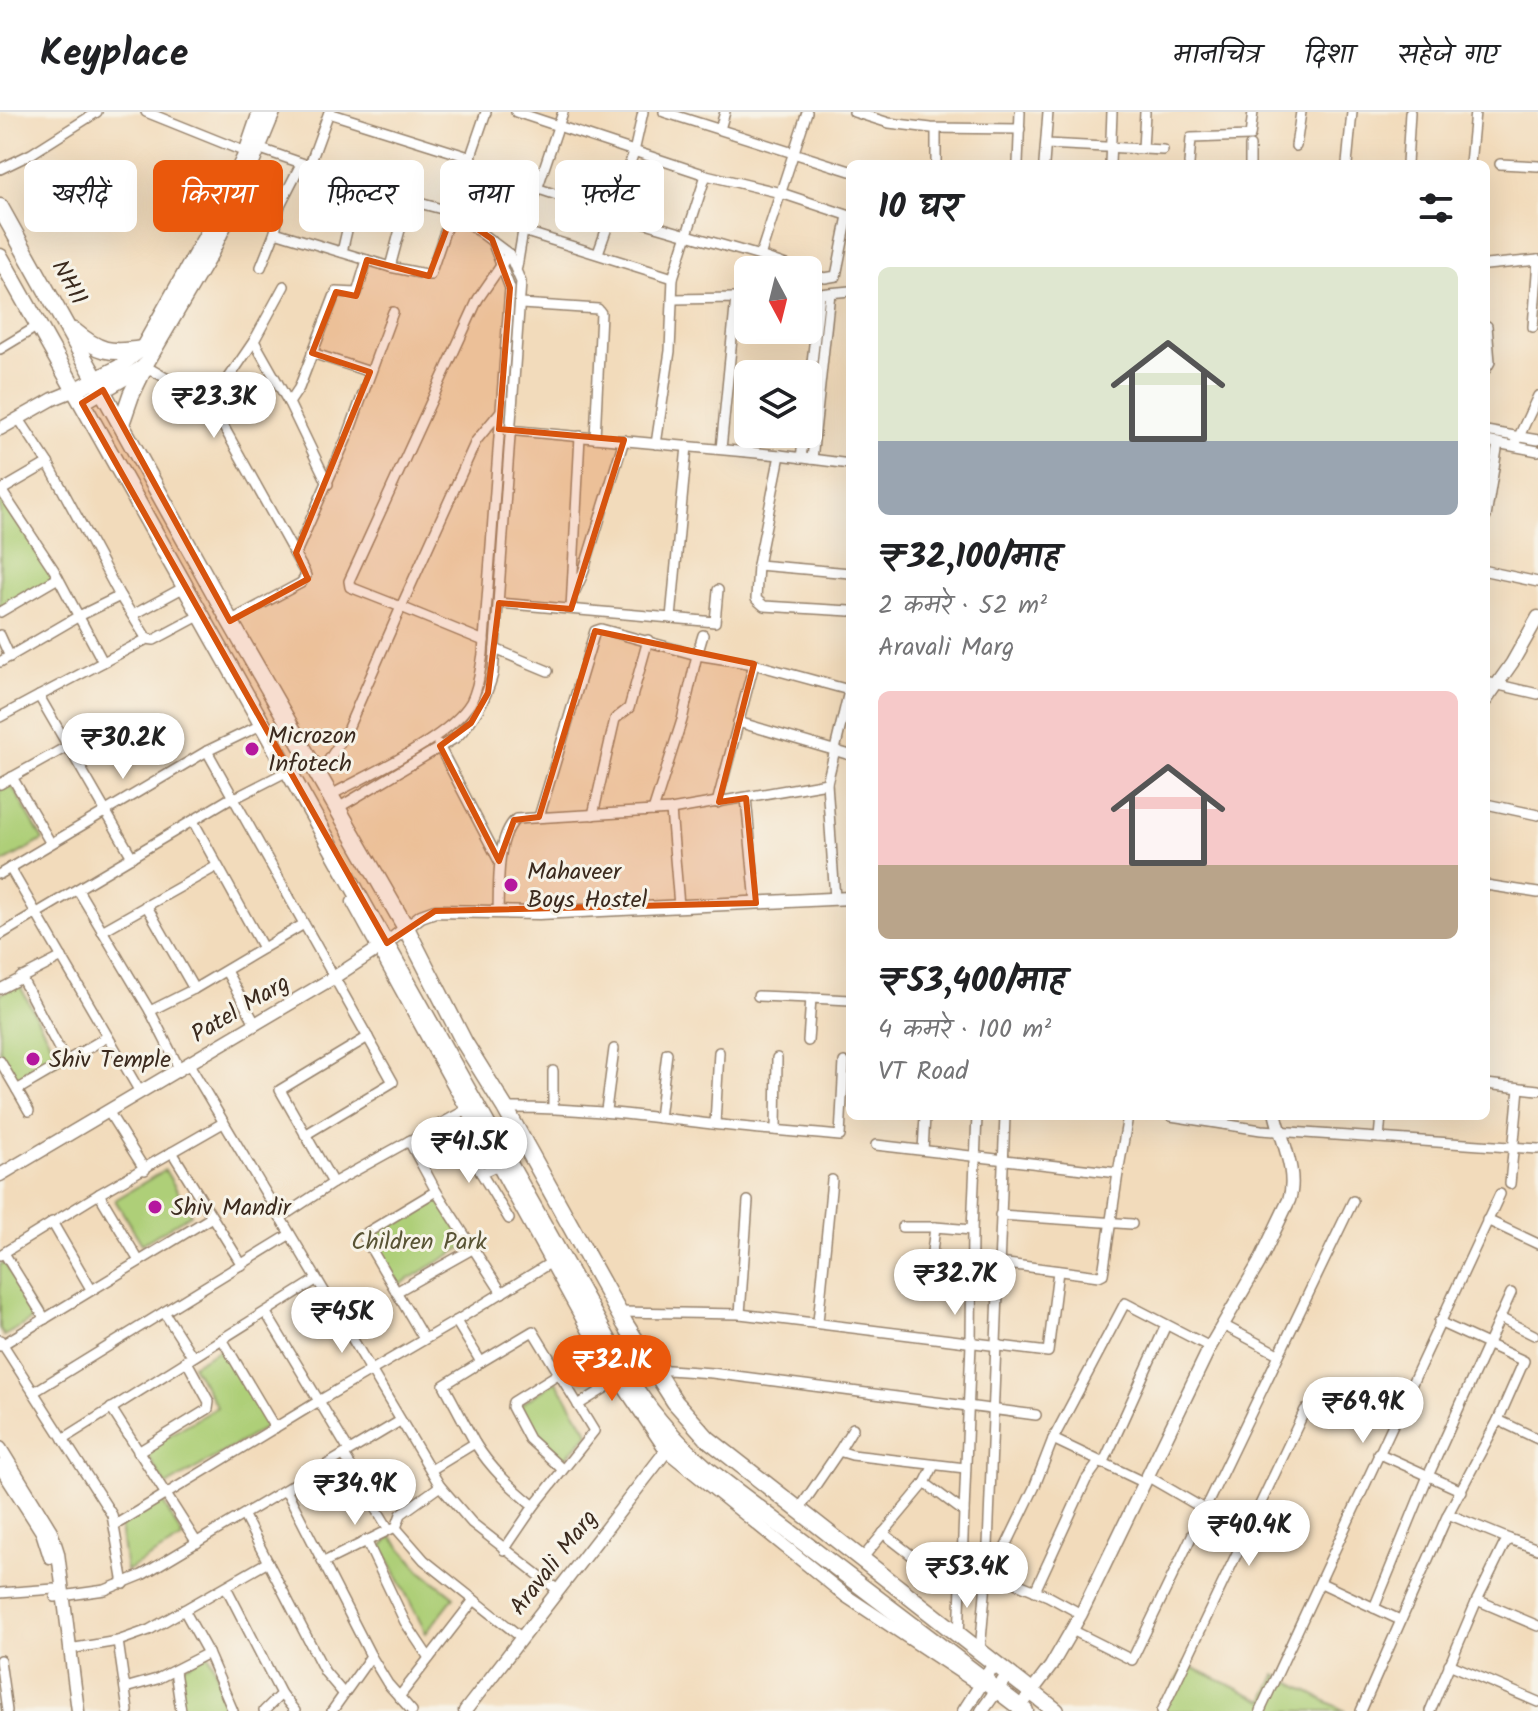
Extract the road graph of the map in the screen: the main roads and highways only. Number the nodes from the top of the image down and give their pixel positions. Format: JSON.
{"nodes":[{"id":1,"x":260,"y":112,"type":"edge"},
{"id":2,"x":273,"y":112,"type":"edge"},
{"id":3,"x":253,"y":152,"type":"junction"},
{"id":4,"x":0,"y":207,"type":"edge"},
{"id":5,"x":0,"y":257,"type":"edge"},
{"id":6,"x":66,"y":325,"type":"junction"},
{"id":7,"x":144,"y":357,"type":"junction"},
{"id":8,"x":100,"y":385,"type":"junction"},
{"id":9,"x":75,"y":398,"type":"junction"},
{"id":10,"x":121,"y":424,"type":"junction"},
{"id":11,"x":1020,"y":1710,"type":"edge"},
{"id":12,"x":1056,"y":1711,"type":"edge"}],
"edges":[{"from":1,"to":3,"type":"main road"},
{"from":2,"to":3,"type":"main road"},
{"from":3,"to":7,"type":"main road"},
{"from":3,"to":7,"type":"main road"},
{"from":4,"to":6,"type":"highway","name":"NH11"},
{"from":5,"to":9,"type":"highway"},
{"from":6,"to":7,"type":"highway"},
{"from":6,"to":8,"type":"highway","name":"NH11"},
{"from":7,"to":8,"type":"main road"},
{"from":7,"to":10,"type":"highway"},
{"from":8,"to":9,"type":"main road"},
{"from":8,"to":10,"type":"highway","name":"NH11"},
{"from":9,"to":11,"type":"highway"},
{"from":10,"to":12,"type":"highway","name":"NH11"}]}
